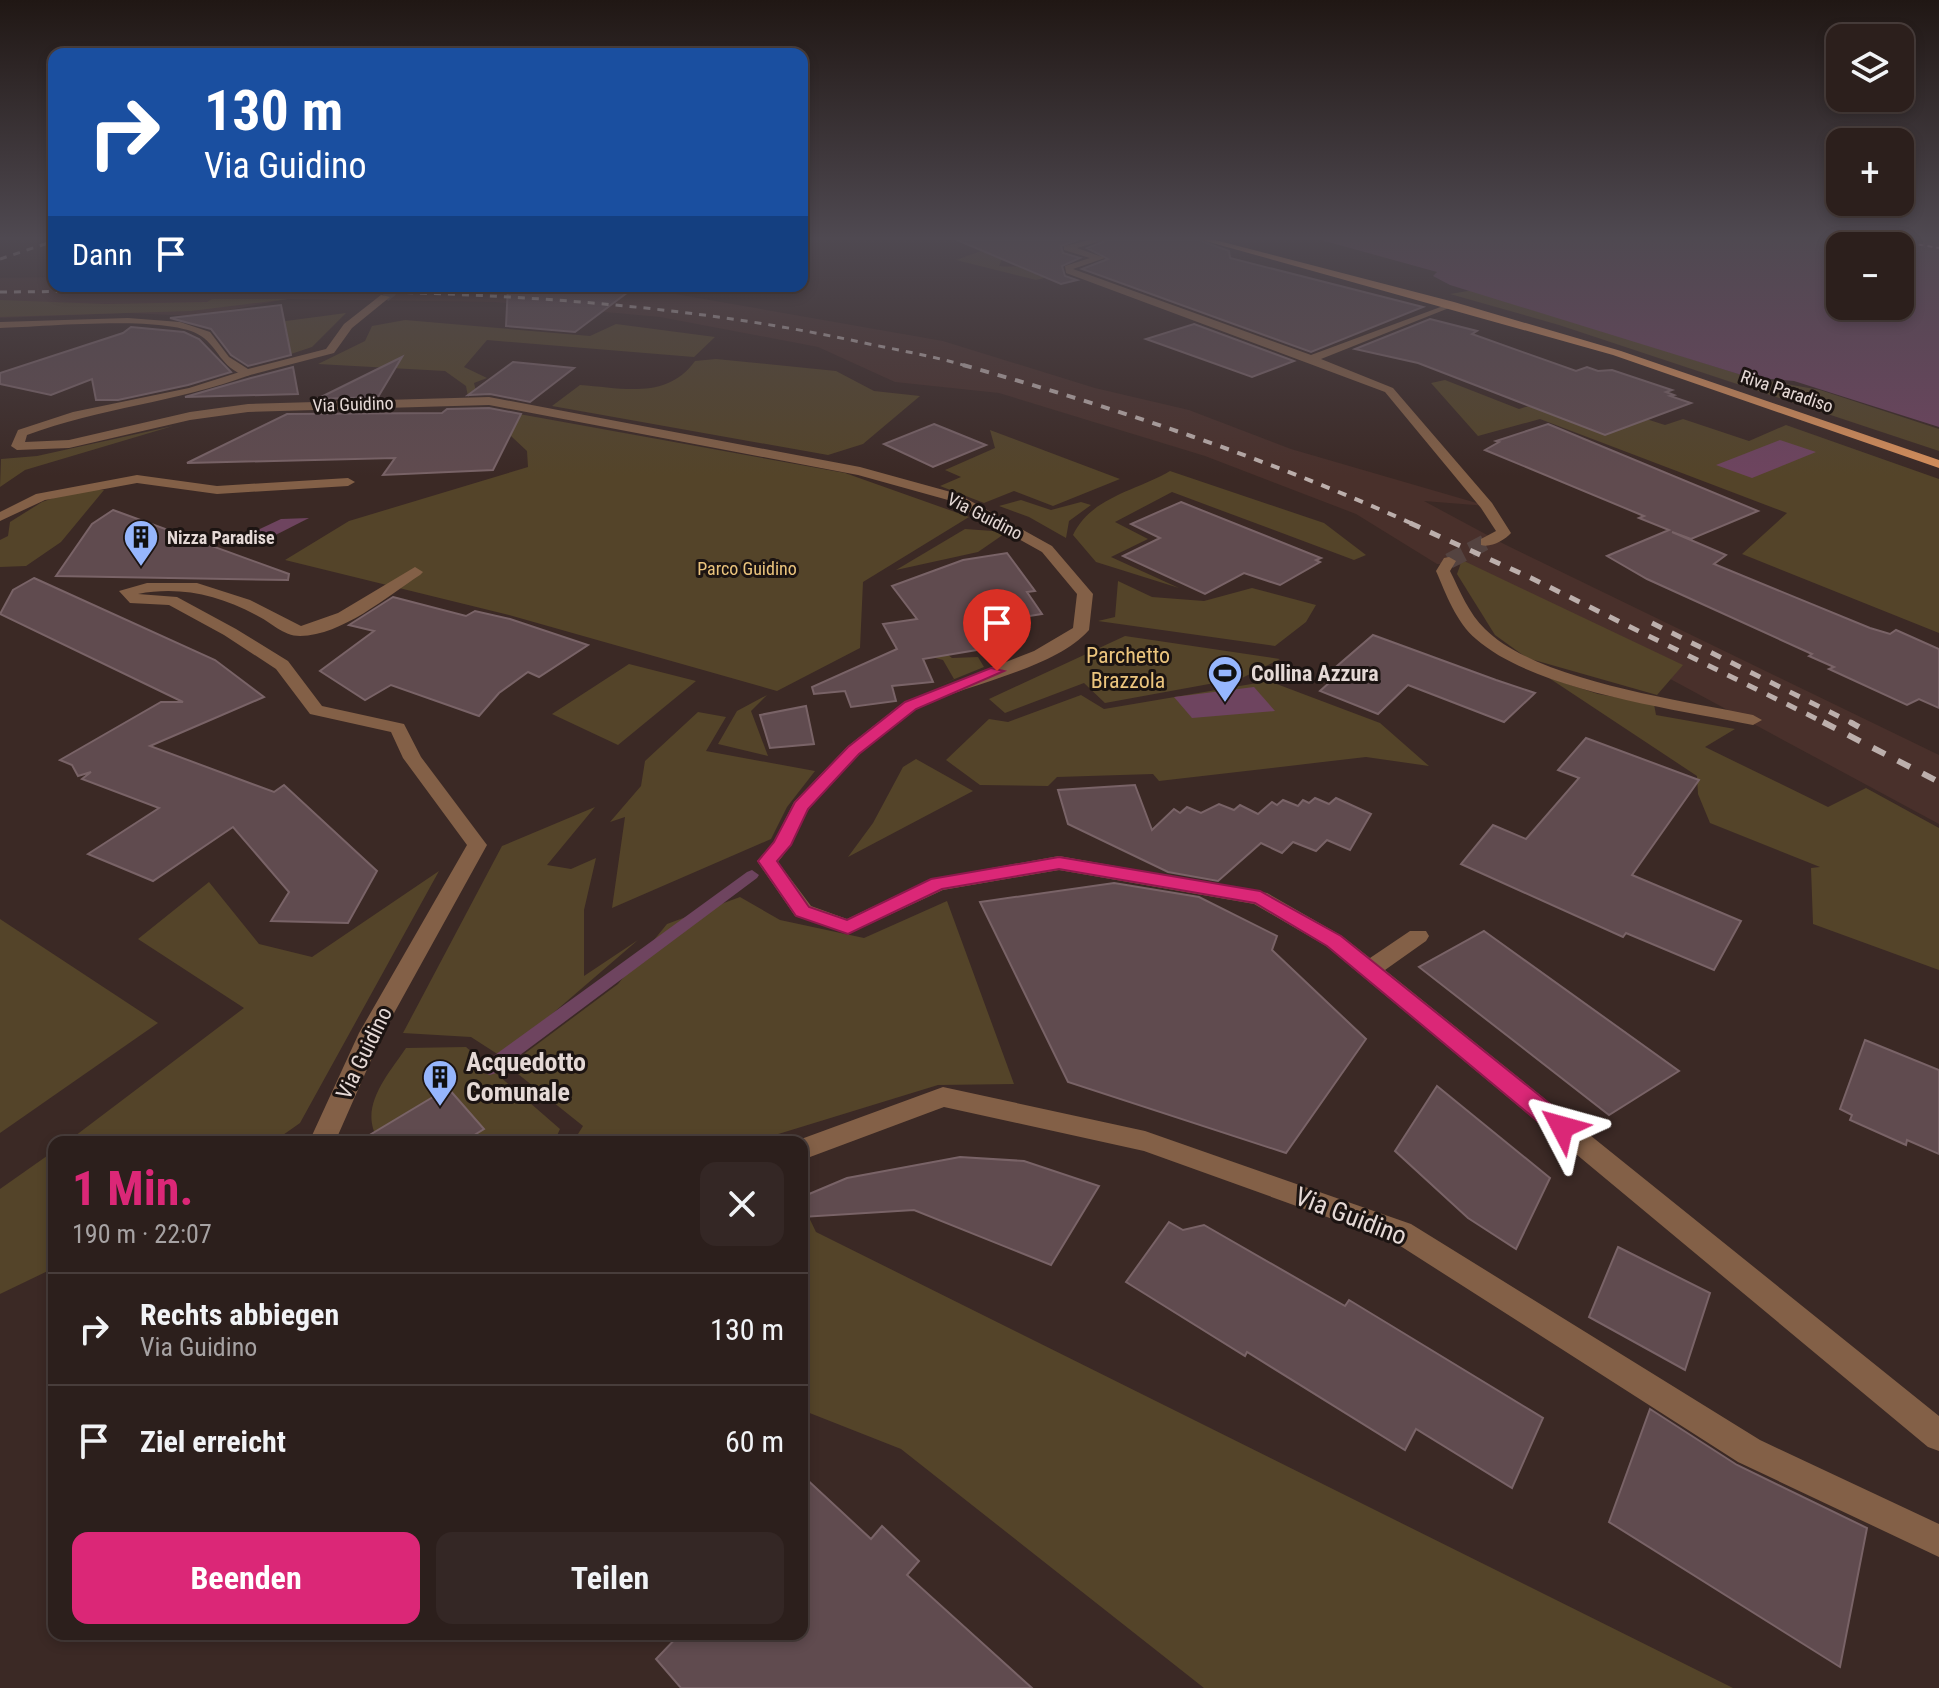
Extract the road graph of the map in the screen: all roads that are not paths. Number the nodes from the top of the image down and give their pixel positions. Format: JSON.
{"nodes":[{"id":1,"x":357,"y":319,"type":"edge"},
{"id":2,"x":1200,"y":319,"type":"edge"},
{"id":3,"x":1413,"y":319,"type":"edge"},
{"id":4,"x":1499,"y":319,"type":"edge"},
{"id":5,"x":0,"y":325,"type":"edge"},
{"id":6,"x":1311,"y":359,"type":"junction"},
{"id":7,"x":246,"y":373,"type":"junction"},
{"id":8,"x":1939,"y":464,"type":"edge"},
{"id":9,"x":348,"y":482,"type":"dead end"},
{"id":10,"x":0,"y":517,"type":"edge"},
{"id":11,"x":1486,"y":542,"type":"dead end"},
{"id":12,"x":1449,"y":561,"type":"dead end"},
{"id":13,"x":415,"y":572,"type":"dead end"},
{"id":14,"x":1753,"y":720,"type":"dead end"},
{"id":15,"x":1418,"y":936,"type":"dead end"},
{"id":16,"x":1369,"y":970,"type":"junction"},
{"id":17,"x":325,"y":1136,"type":"edge"},
{"id":18,"x":808,"y":1147,"type":"edge"},
{"id":19,"x":1939,"y":1436,"type":"edge"},
{"id":20,"x":1939,"y":1541,"type":"edge"}],
"edges":[{"from":1,"to":7,"type":"street"},
{"from":2,"to":6,"type":"street"},
{"from":3,"to":6,"type":"street"},
{"from":4,"to":8,"type":"main road","name":"Riva Paradiso"},
{"from":5,"to":7,"type":"street"},
{"from":6,"to":11,"type":"street"},
{"from":7,"to":16,"type":"street","name":"Via Guidino"},
{"from":9,"to":10,"type":"street"},
{"from":12,"to":14,"type":"street"},
{"from":13,"to":17,"type":"street","name":"Via Guidino"},
{"from":15,"to":16,"type":"street"},
{"from":16,"to":19,"type":"street","name":"Via Guidino"},
{"from":18,"to":20,"type":"street","name":"Via Guidino"}]}
